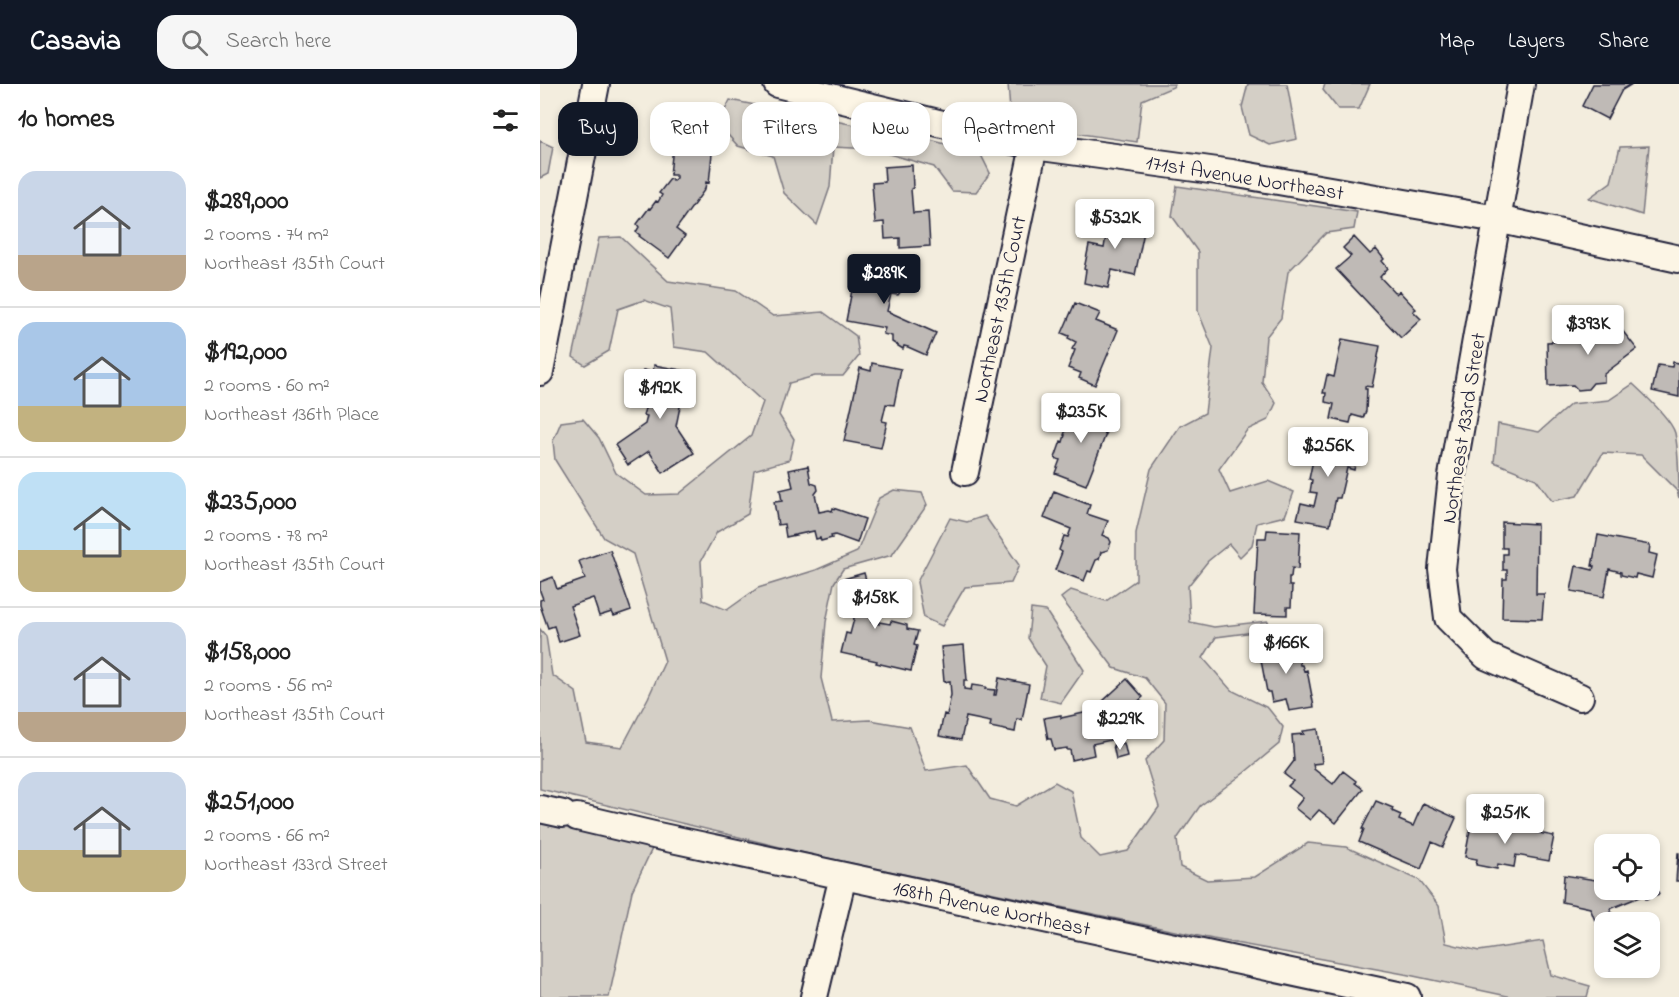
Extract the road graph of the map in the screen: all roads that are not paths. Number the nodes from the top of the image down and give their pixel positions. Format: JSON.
{"nodes":[{"id":1,"x":596,"y":84,"type":"edge"},
{"id":2,"x":777,"y":84,"type":"edge"},
{"id":3,"x":1521,"y":84,"type":"edge"},
{"id":4,"x":942,"y":124,"type":"edge"},
{"id":5,"x":1077,"y":152,"type":"edge"},
{"id":6,"x":1032,"y":156,"type":"edge"},
{"id":7,"x":1497,"y":219,"type":"junction"},
{"id":8,"x":1679,"y":259,"type":"edge"},
{"id":9,"x":540,"y":372,"type":"edge"},
{"id":10,"x":965,"y":472,"type":"dead end"},
{"id":11,"x":1580,"y":697,"type":"dead end"},
{"id":12,"x":560,"y":813,"type":"edge"},
{"id":13,"x":843,"y":876,"type":"junction"},
{"id":14,"x":814,"y":997,"type":"edge"},
{"id":15,"x":1407,"y":997,"type":"edge"}],
"edges":[{"from":1,"to":9,"type":"street"},
{"from":2,"to":4,"type":"street","name":"171st Avenue Northeast"},
{"from":3,"to":7,"type":"street","name":"Northeast 133rd Street"},
{"from":5,"to":7,"type":"street","name":"171st Avenue Northeast"},
{"from":6,"to":10,"type":"street","name":"Northeast 135th Court"},
{"from":7,"to":8,"type":"street","name":"171st Avenue Northeast"},
{"from":7,"to":11,"type":"street","name":"Northeast 133rd Street"},
{"from":12,"to":13,"type":"street","name":"168th Avenue Northeast"},
{"from":13,"to":14,"type":"street"},
{"from":13,"to":15,"type":"street","name":"168th Avenue Northeast"}]}
